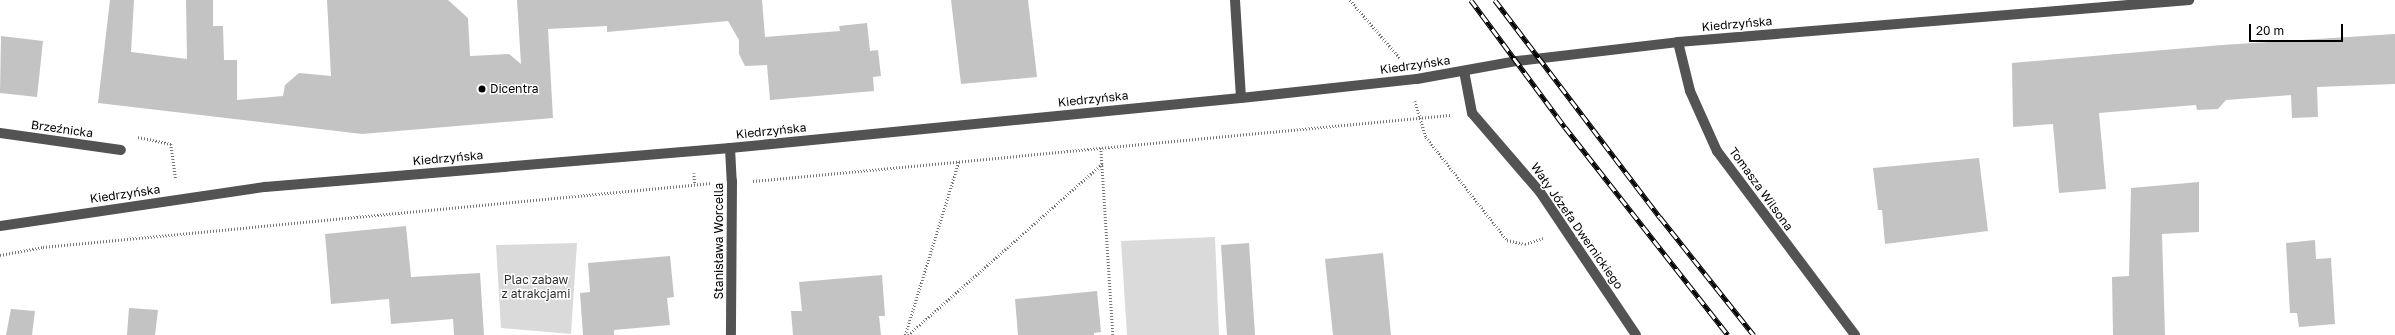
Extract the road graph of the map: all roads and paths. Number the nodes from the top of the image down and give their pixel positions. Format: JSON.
{"nodes":[{"id":1,"x":1235,"y":0,"type":"edge"},
{"id":2,"x":1350,"y":0,"type":"edge"},
{"id":3,"x":2189,"y":0,"type":"edge"},
{"id":4,"x":1678,"y":42,"type":"junction"},
{"id":5,"x":1464,"y":71,"type":"junction"},
{"id":6,"x":1414,"y":79,"type":"junction"},
{"id":7,"x":1241,"y":98,"type":"junction"},
{"id":8,"x":0,"y":133,"type":"edge"},
{"id":9,"x":730,"y":148,"type":"junction"},
{"id":10,"x":1101,"y":148,"type":"dead end"},
{"id":11,"x":110,"y":149,"type":"junction"},
{"id":12,"x":121,"y":150,"type":"dead end"},
{"id":13,"x":959,"y":161,"type":"dead end"},
{"id":14,"x":1102,"y":164,"type":"junction"},
{"id":15,"x":694,"y":168,"type":"dead end"},
{"id":16,"x":695,"y":184,"type":"dead end"},
{"id":17,"x":179,"y":199,"type":"junction"},
{"id":18,"x":0,"y":226,"type":"edge"},
{"id":19,"x":1565,"y":228,"type":"junction"},
{"id":20,"x":731,"y":335,"type":"edge"},
{"id":21,"x":906,"y":335,"type":"edge"},
{"id":22,"x":1113,"y":335,"type":"edge"},
{"id":23,"x":1636,"y":335,"type":"edge"},
{"id":24,"x":1855,"y":335,"type":"edge"}],
"edges":[{"from":1,"to":7,"type":"street"},
{"from":2,"to":6,"type":"path"},
{"from":3,"to":4,"type":"street","name":"Kiedrzyńska"},
{"from":4,"to":5,"type":"street","name":"Kiedrzyńska"},
{"from":4,"to":24,"type":"street","name":"Tomasza Wilsona"},
{"from":5,"to":6,"type":"street","name":"Kiedrzyńska"},
{"from":5,"to":19,"type":"street","name":"Wały Józefa Dwernickiego"},
{"from":6,"to":7,"type":"street","name":"Kiedrzyńska"},
{"from":6,"to":19,"type":"path"},
{"from":7,"to":9,"type":"street","name":"Kiedrzyńska"},
{"from":8,"to":11,"type":"street","name":"Brzeźnicka"},
{"from":9,"to":17,"type":"street","name":"Kiedrzyńska"},
{"from":9,"to":20,"type":"street","name":"Stanisława Worcella"},
{"from":10,"to":14,"type":"path"},
{"from":11,"to":12,"type":"street","name":"Brzeźnicka"},
{"from":11,"to":17,"type":"path"},
{"from":13,"to":21,"type":"path"},
{"from":14,"to":21,"type":"path"},
{"from":14,"to":22,"type":"path"},
{"from":15,"to":16,"type":"path"},
{"from":17,"to":18,"type":"street","name":"Kiedrzyńska"},
{"from":19,"to":23,"type":"street","name":"Wały Józefa Dwernickiego"}]}
